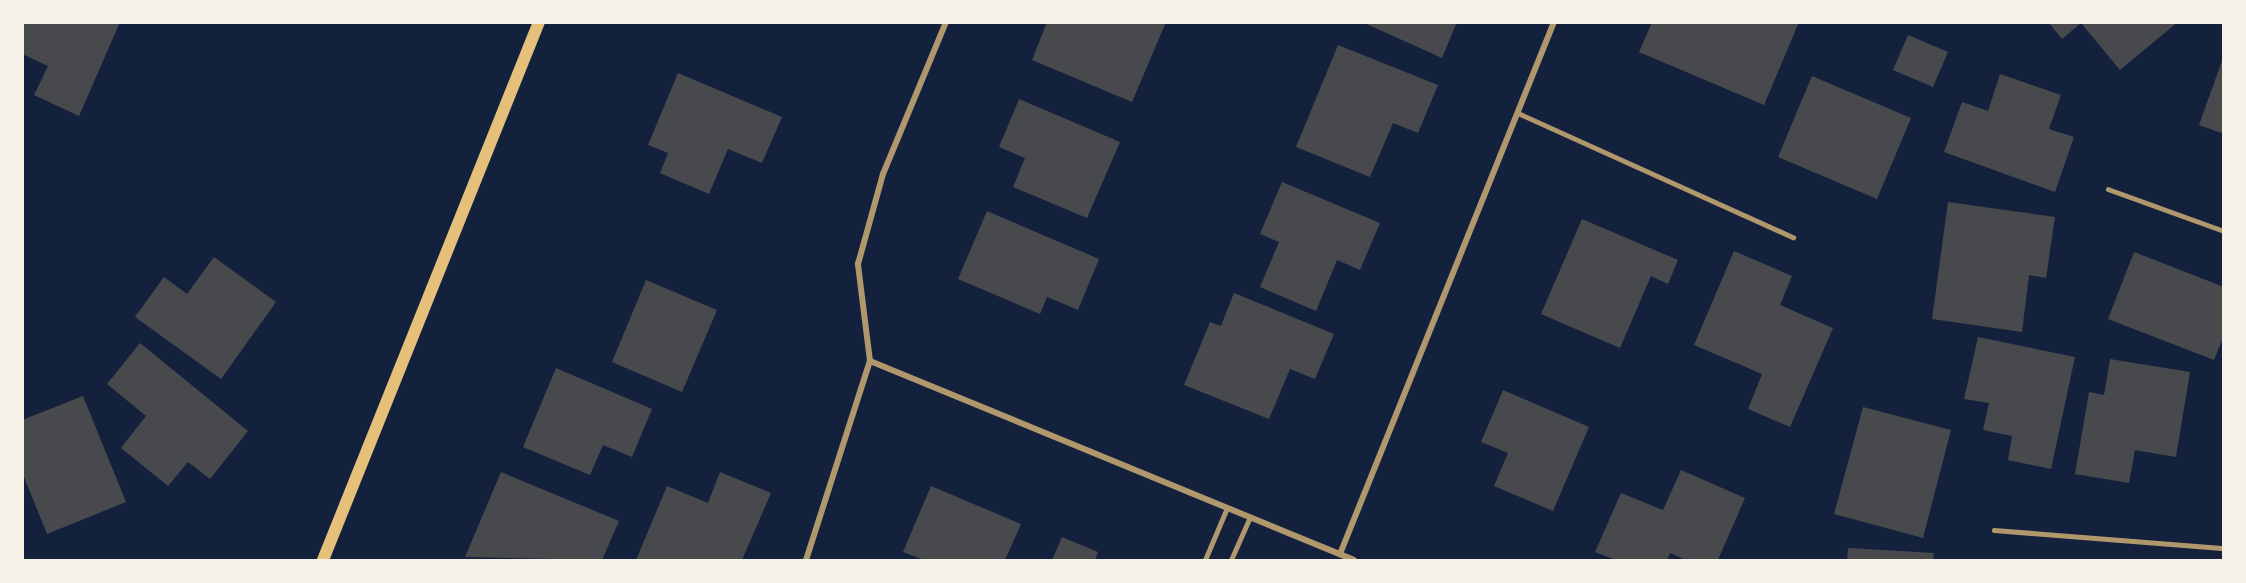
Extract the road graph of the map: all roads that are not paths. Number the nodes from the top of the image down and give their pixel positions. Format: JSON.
{"nodes":[{"id":1,"x":539,"y":22,"type":"edge"},
{"id":2,"x":946,"y":22,"type":"edge"},
{"id":3,"x":1554,"y":22,"type":"edge"},
{"id":4,"x":1518,"y":113,"type":"junction"},
{"id":5,"x":2108,"y":189,"type":"dead end"},
{"id":6,"x":2223,"y":231,"type":"edge"},
{"id":7,"x":1793,"y":237,"type":"dead end"},
{"id":8,"x":870,"y":361,"type":"junction"},
{"id":9,"x":1227,"y":508,"type":"junction"},
{"id":10,"x":1250,"y":517,"type":"junction"},
{"id":11,"x":1994,"y":530,"type":"dead end"},
{"id":12,"x":2223,"y":548,"type":"edge"},
{"id":13,"x":1340,"y":554,"type":"junction"},
{"id":14,"x":323,"y":561,"type":"edge"},
{"id":15,"x":806,"y":561,"type":"edge"},
{"id":16,"x":1205,"y":561,"type":"edge"},
{"id":17,"x":1231,"y":561,"type":"edge"},
{"id":18,"x":1354,"y":561,"type":"edge"}],
"edges":[{"from":1,"to":14,"type":"main road"},
{"from":2,"to":8,"type":"street"},
{"from":3,"to":4,"type":"street"},
{"from":4,"to":7,"type":"lane"},
{"from":4,"to":13,"type":"street"},
{"from":5,"to":6,"type":"lane"},
{"from":8,"to":9,"type":"street"},
{"from":8,"to":15,"type":"street"},
{"from":9,"to":10,"type":"street"},
{"from":9,"to":16,"type":"lane"},
{"from":10,"to":13,"type":"street"},
{"from":10,"to":17,"type":"lane"},
{"from":11,"to":12,"type":"lane"},
{"from":13,"to":18,"type":"street"}]}
